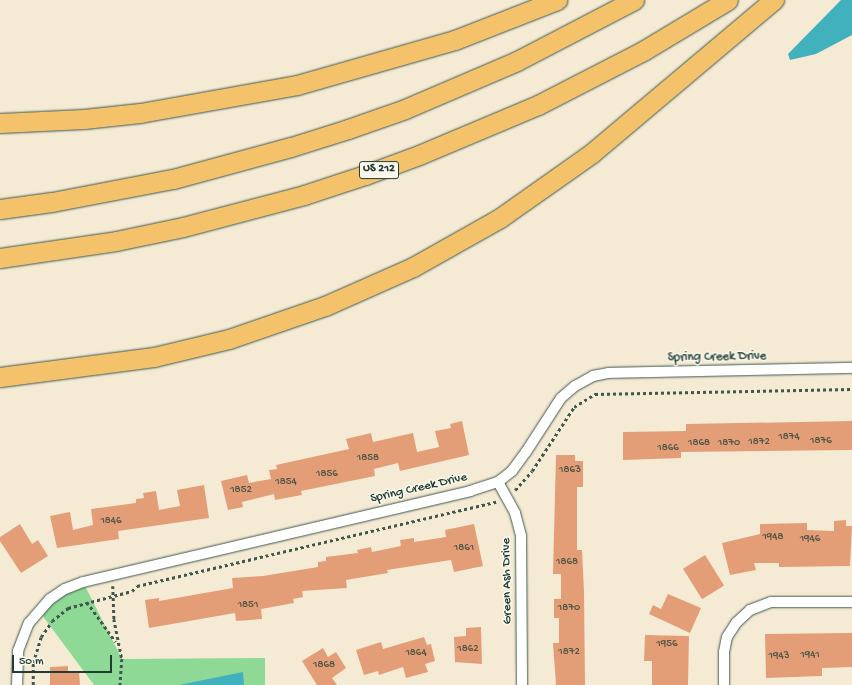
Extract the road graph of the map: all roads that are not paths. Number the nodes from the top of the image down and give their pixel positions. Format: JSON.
{"nodes":[{"id":1,"x":557,"y":0,"type":"edge"},
{"id":2,"x":634,"y":0,"type":"edge"},
{"id":3,"x":728,"y":0,"type":"edge"},
{"id":4,"x":774,"y":0,"type":"edge"},
{"id":5,"x":0,"y":123,"type":"edge"},
{"id":6,"x":0,"y":209,"type":"edge"},
{"id":7,"x":0,"y":258,"type":"edge"},
{"id":8,"x":92,"y":365,"type":"junction"},
{"id":9,"x":852,"y":368,"type":"edge"},
{"id":10,"x":0,"y":370,"type":"edge"},
{"id":11,"x":0,"y":377,"type":"edge"},
{"id":12,"x":498,"y":482,"type":"junction"},
{"id":13,"x":852,"y":602,"type":"edge"},
{"id":14,"x":17,"y":685,"type":"edge"},
{"id":15,"x":522,"y":685,"type":"edge"},
{"id":16,"x":724,"y":685,"type":"edge"}],
"edges":[{"from":1,"to":5,"type":"highway"},
{"from":2,"to":6,"type":"highway"},
{"from":3,"to":7,"type":"highway","number":"US 212"},
{"from":4,"to":8,"type":"highway"},
{"from":8,"to":10,"type":"highway"},
{"from":8,"to":11,"type":"highway"},
{"from":9,"to":12,"type":"street","name":"Spring Creek Drive"},
{"from":12,"to":14,"type":"street","name":"Spring Creek Drive"},
{"from":12,"to":15,"type":"street","name":"Green Ash Drive"},
{"from":13,"to":16,"type":"street"}]}
